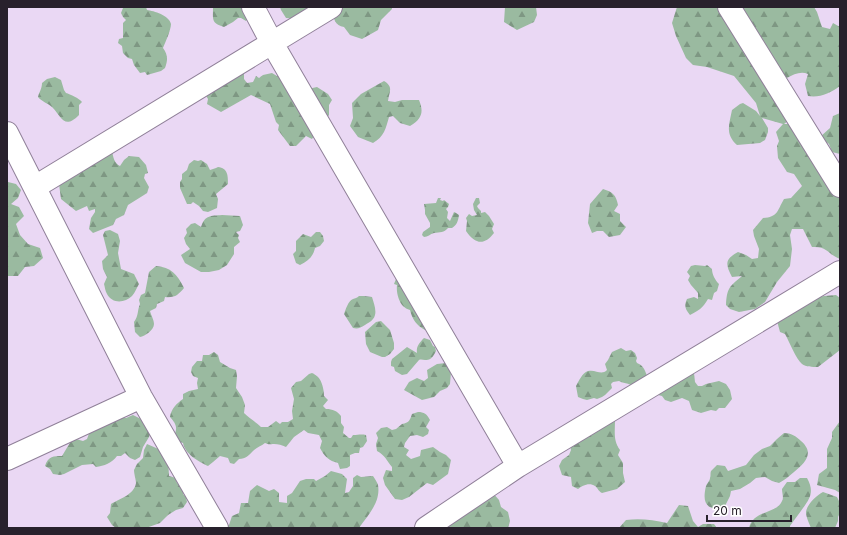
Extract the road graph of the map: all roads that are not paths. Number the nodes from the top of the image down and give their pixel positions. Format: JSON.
{"nodes":[{"id":1,"x":253,"y":7,"type":"edge"},
{"id":2,"x":331,"y":7,"type":"edge"},
{"id":3,"x":729,"y":7,"type":"edge"},
{"id":4,"x":272,"y":43,"type":"junction"},
{"id":5,"x":7,"y":133,"type":"edge"},
{"id":6,"x":840,"y":186,"type":"edge"},
{"id":7,"x":35,"y":187,"type":"junction"},
{"id":8,"x":840,"y":272,"type":"edge"},
{"id":9,"x":141,"y":397,"type":"junction"},
{"id":10,"x":7,"y":459,"type":"edge"},
{"id":11,"x":518,"y":466,"type":"junction"},
{"id":12,"x":217,"y":528,"type":"edge"},
{"id":13,"x":426,"y":528,"type":"edge"}],
"edges":[{"from":1,"to":4,"type":"street"},
{"from":2,"to":4,"type":"street"},
{"from":3,"to":6,"type":"street"},
{"from":4,"to":7,"type":"street"},
{"from":4,"to":11,"type":"street"},
{"from":5,"to":7,"type":"street"},
{"from":7,"to":9,"type":"street"},
{"from":8,"to":11,"type":"street"},
{"from":9,"to":10,"type":"street"},
{"from":9,"to":12,"type":"street"},
{"from":11,"to":13,"type":"street"}]}
